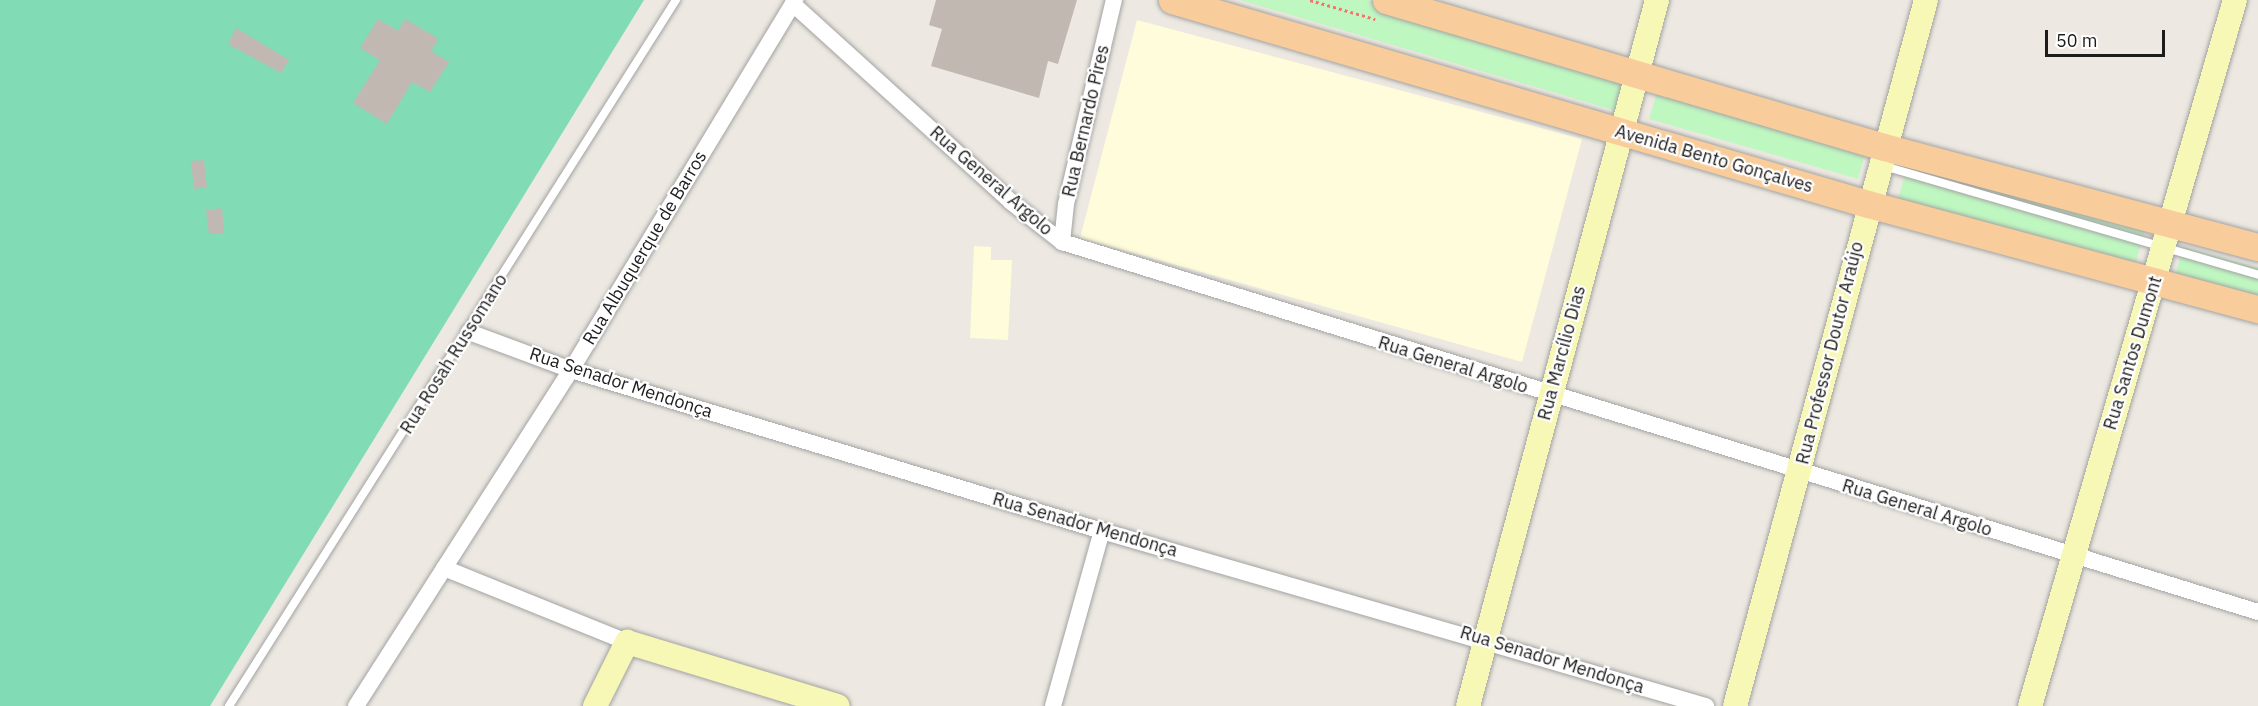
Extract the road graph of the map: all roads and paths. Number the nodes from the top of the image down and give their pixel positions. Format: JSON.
{"nodes":[{"id":1,"x":676,"y":0,"type":"edge"},
{"id":2,"x":1113,"y":0,"type":"edge"},
{"id":3,"x":1172,"y":0,"type":"edge"},
{"id":4,"x":1386,"y":0,"type":"edge"},
{"id":5,"x":1658,"y":0,"type":"edge"},
{"id":6,"x":1926,"y":0,"type":"edge"},
{"id":7,"x":2235,"y":0,"type":"edge"},
{"id":8,"x":794,"y":2,"type":"edge"},
{"id":9,"x":1639,"y":73,"type":"junction"},
{"id":10,"x":1622,"y":132,"type":"junction"},
{"id":11,"x":1881,"y":156,"type":"junction"},
{"id":12,"x":1868,"y":204,"type":"junction"},
{"id":13,"x":2167,"y":235,"type":"junction"},
{"id":14,"x":1062,"y":242,"type":"junction"},
{"id":15,"x":2258,"y":247,"type":"edge"},
{"id":16,"x":2258,"y":275,"type":"edge"},
{"id":17,"x":2155,"y":279,"type":"junction"},
{"id":18,"x":2258,"y":309,"type":"edge"},
{"id":19,"x":469,"y":332,"type":"junction"},
{"id":20,"x":571,"y":370,"type":"junction"},
{"id":21,"x":1551,"y":394,"type":"junction"},
{"id":22,"x":1799,"y":472,"type":"junction"},
{"id":23,"x":1102,"y":531,"type":"junction"},
{"id":24,"x":2071,"y":556,"type":"junction"},
{"id":25,"x":444,"y":568,"type":"junction"},
{"id":26,"x":2258,"y":612,"type":"edge"},
{"id":27,"x":1487,"y":640,"type":"junction"},
{"id":28,"x":627,"y":642,"type":"junction"},
{"id":29,"x":229,"y":706,"type":"edge"},
{"id":30,"x":356,"y":706,"type":"edge"},
{"id":31,"x":595,"y":706,"type":"edge"},
{"id":32,"x":838,"y":706,"type":"edge"},
{"id":33,"x":1053,"y":706,"type":"edge"},
{"id":34,"x":1468,"y":706,"type":"edge"},
{"id":35,"x":1706,"y":706,"type":"edge"},
{"id":36,"x":1735,"y":706,"type":"edge"},
{"id":37,"x":2030,"y":706,"type":"edge"}],
"edges":[{"from":1,"to":19,"type":"lane","name":"Rua Rosah Russomano"},
{"from":2,"to":14,"type":"street","name":"Rua Bernardo Pires"},
{"from":3,"to":10,"type":"main road","name":"Avenida Bento Gonçalves"},
{"from":4,"to":9,"type":"main road"},
{"from":5,"to":9,"type":"street","name":"Rua Marcílio Dias"},
{"from":6,"to":11,"type":"street","name":"Rua Professor Doutor Araújo"},
{"from":7,"to":13,"type":"street","name":"Rua Santos Dumont"},
{"from":8,"to":14,"type":"street","name":"Rua General Argolo"},
{"from":8,"to":20,"type":"street","name":"Rua Albuquerque de Barros"},
{"from":9,"to":10,"type":"street","name":"Rua Marcílio Dias"},
{"from":9,"to":11,"type":"main road"},
{"from":10,"to":12,"type":"main road","name":"Avenida Bento Gonçalves"},
{"from":10,"to":21,"type":"street","name":"Rua Marcílio Dias"},
{"from":11,"to":12,"type":"street","name":"Rua Professor Doutor Araújo"},
{"from":11,"to":13,"type":"main road"},
{"from":12,"to":17,"type":"main road","name":"Avenida Bento Gonçalves"},
{"from":12,"to":22,"type":"street","name":"Rua Professor Doutor Araújo"},
{"from":13,"to":15,"type":"main road"},
{"from":13,"to":16,"type":"lane"},
{"from":13,"to":17,"type":"street","name":"Rua Santos Dumont"},
{"from":14,"to":21,"type":"street","name":"Rua General Argolo"},
{"from":17,"to":18,"type":"main road","name":"Avenida Bento Gonçalves"},
{"from":17,"to":24,"type":"street","name":"Rua Santos Dumont"},
{"from":19,"to":20,"type":"street","name":"Rua Senador Mendonça"},
{"from":19,"to":29,"type":"lane","name":"Rua Rosah Russomano"},
{"from":20,"to":23,"type":"street","name":"Rua Senador Mendonça"},
{"from":20,"to":25,"type":"street","name":"Rua Albuquerque de Barros"},
{"from":21,"to":22,"type":"street","name":"Rua General Argolo"},
{"from":21,"to":27,"type":"street","name":"Rua Marcílio Dias"},
{"from":22,"to":24,"type":"street","name":"Rua General Argolo"},
{"from":22,"to":36,"type":"street","name":"Rua Professor Doutor Araújo"},
{"from":23,"to":27,"type":"street","name":"Rua Senador Mendonça"},
{"from":23,"to":33,"type":"street"},
{"from":24,"to":26,"type":"street","name":"Rua General Argolo"},
{"from":24,"to":37,"type":"street","name":"Rua Santos Dumont"},
{"from":25,"to":28,"type":"street"},
{"from":25,"to":30,"type":"street","name":"Rua Albuquerque de Barros"},
{"from":27,"to":34,"type":"street","name":"Rua Marcílio Dias"},
{"from":27,"to":35,"type":"street","name":"Rua Senador Mendonça"},
{"from":28,"to":31,"type":"street"},
{"from":28,"to":32,"type":"street"}]}
